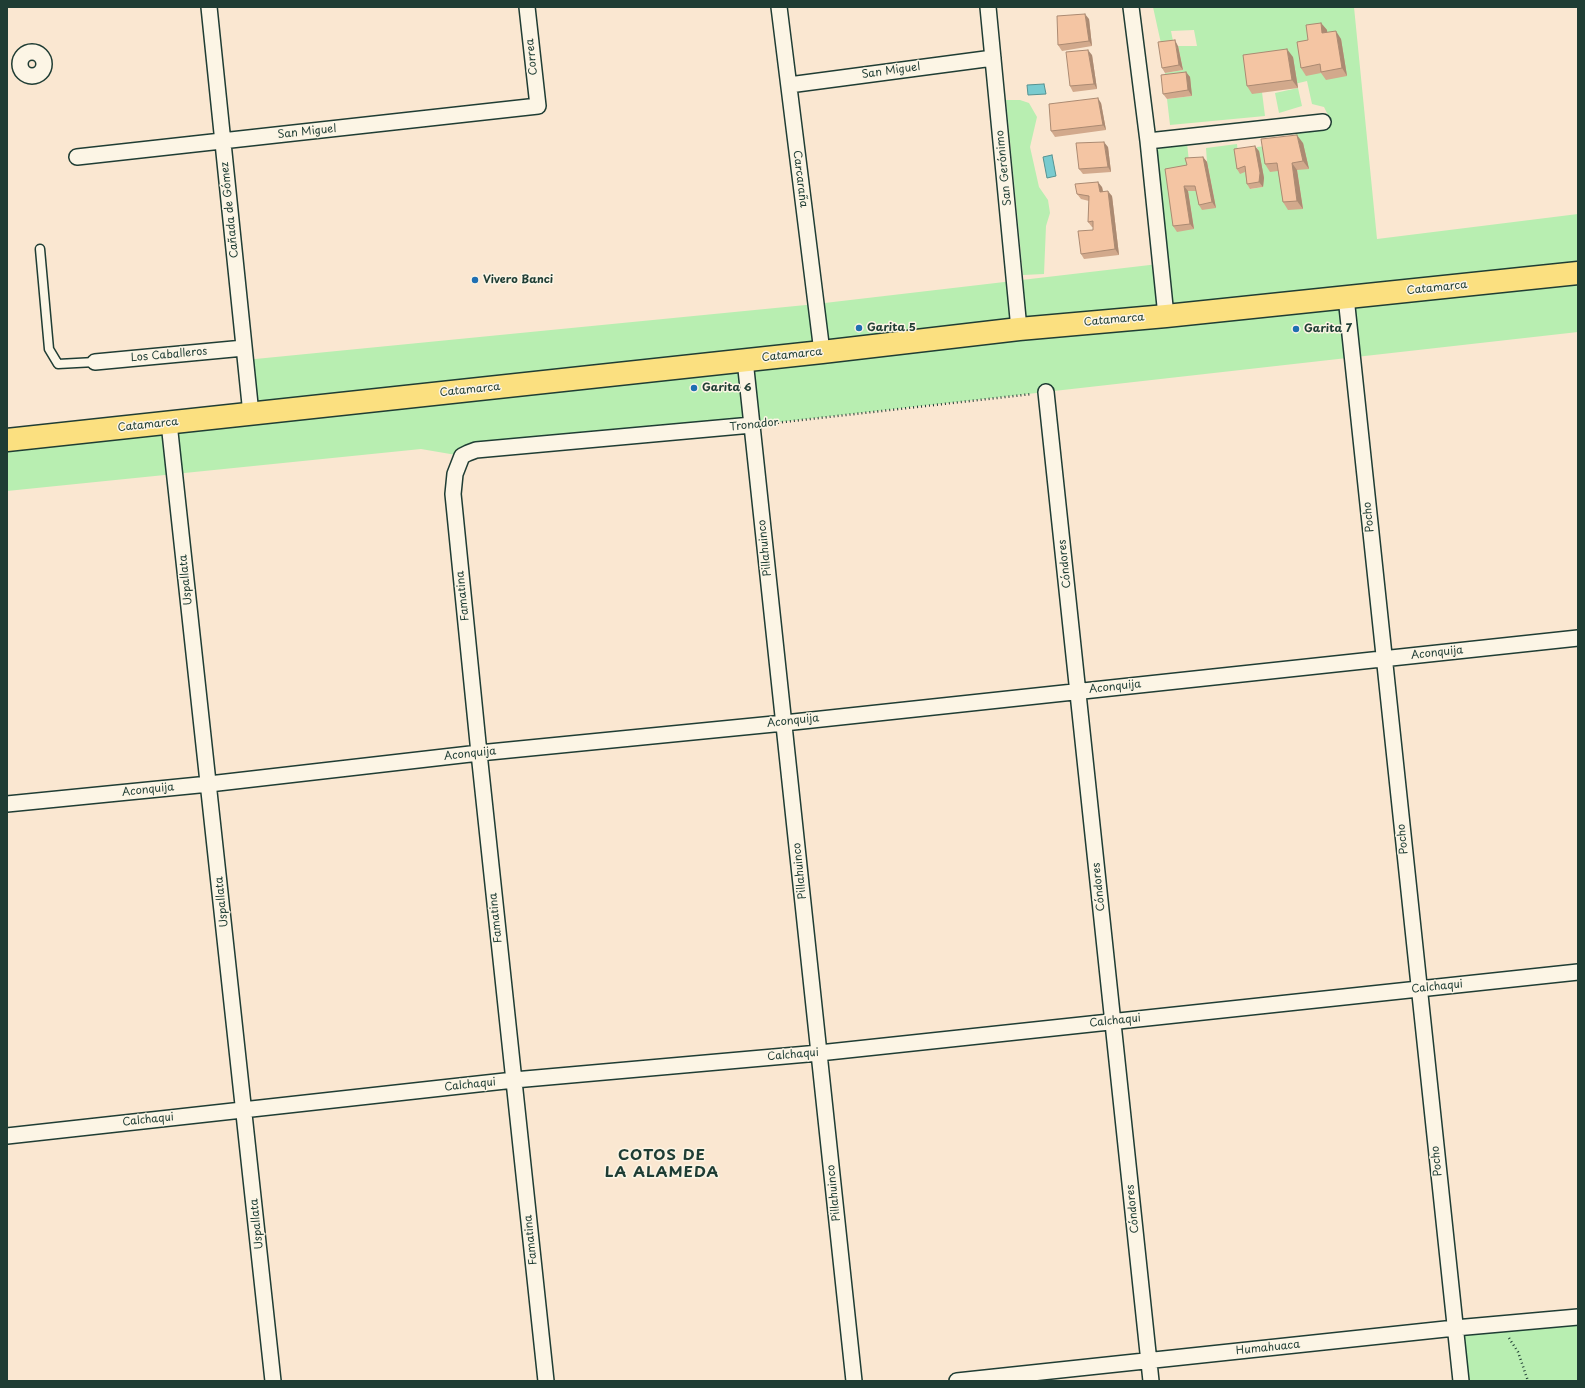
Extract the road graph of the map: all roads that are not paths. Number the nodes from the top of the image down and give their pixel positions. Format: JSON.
{"nodes":[{"id":1,"x":209,"y":7,"type":"edge"},
{"id":2,"x":527,"y":7,"type":"edge"},
{"id":3,"x":779,"y":7,"type":"edge"},
{"id":4,"x":988,"y":7,"type":"edge"},
{"id":5,"x":1131,"y":7,"type":"edge"},
{"id":6,"x":993,"y":58,"type":"junction"},
{"id":7,"x":788,"y":85,"type":"junction"},
{"id":8,"x":538,"y":106,"type":"joint"},
{"id":9,"x":1322,"y":122,"type":"dead end"},
{"id":10,"x":222,"y":141,"type":"junction"},
{"id":11,"x":1148,"y":141,"type":"junction"},
{"id":12,"x":77,"y":157,"type":"dead end"},
{"id":13,"x":40,"y":249,"type":"dead end"},
{"id":14,"x":1578,"y":273,"type":"edge"},
{"id":15,"x":1346,"y":297,"type":"junction"},
{"id":16,"x":1166,"y":316,"type":"junction"},
{"id":17,"x":1019,"y":329,"type":"junction"},
{"id":18,"x":244,"y":348,"type":"junction"},
{"id":19,"x":822,"y":352,"type":"junction"},
{"id":20,"x":745,"y":360,"type":"junction"},
{"id":21,"x":95,"y":362,"type":"joint"},
{"id":22,"x":1046,"y":392,"type":"road end"},
{"id":23,"x":251,"y":414,"type":"junction"},
{"id":24,"x":169,"y":422,"type":"junction"},
{"id":25,"x":752,"y":425,"type":"junction"},
{"id":26,"x":7,"y":440,"type":"edge"},
{"id":27,"x":462,"y":456,"type":"joint"},
{"id":28,"x":1578,"y":638,"type":"edge"},
{"id":29,"x":1384,"y":658,"type":"junction"},
{"id":30,"x":1078,"y":691,"type":"junction"},
{"id":31,"x":784,"y":722,"type":"junction"},
{"id":32,"x":478,"y":752,"type":"junction"},
{"id":33,"x":208,"y":784,"type":"junction"},
{"id":34,"x":7,"y":804,"type":"edge"},
{"id":35,"x":1578,"y":972,"type":"edge"},
{"id":36,"x":1419,"y":989,"type":"junction"},
{"id":37,"x":1114,"y":1022,"type":"junction"},
{"id":38,"x":819,"y":1053,"type":"junction"},
{"id":39,"x":514,"y":1080,"type":"junction"},
{"id":40,"x":245,"y":1110,"type":"junction"},
{"id":41,"x":7,"y":1136,"type":"edge"},
{"id":42,"x":1578,"y":1317,"type":"edge"},
{"id":43,"x":1455,"y":1328,"type":"junction"},
{"id":44,"x":1149,"y":1361,"type":"junction"},
{"id":45,"x":273,"y":1381,"type":"edge"},
{"id":46,"x":546,"y":1381,"type":"edge"},
{"id":47,"x":854,"y":1381,"type":"edge"},
{"id":48,"x":957,"y":1381,"type":"edge"},
{"id":49,"x":1151,"y":1381,"type":"edge"},
{"id":50,"x":1461,"y":1381,"type":"edge"}],
"edges":[{"from":1,"to":10,"type":"street","name":"Cañada de Gómez"},
{"from":2,"to":8,"type":"street","name":"Correa"},
{"from":3,"to":7,"type":"street","name":"Carcaraña"},
{"from":4,"to":6,"type":"street","name":"San Gerónimo"},
{"from":5,"to":11,"type":"street"},
{"from":6,"to":7,"type":"street","name":"San Miguel"},
{"from":6,"to":17,"type":"street","name":"San Gerónimo"},
{"from":7,"to":19,"type":"street","name":"Carcaraña"},
{"from":8,"to":10,"type":"street","name":"San Miguel"},
{"from":9,"to":11,"type":"street"},
{"from":10,"to":12,"type":"street","name":"San Miguel"},
{"from":10,"to":18,"type":"street","name":"Cañada de Gómez"},
{"from":11,"to":16,"type":"street"},
{"from":13,"to":21,"type":"lane"},
{"from":14,"to":15,"type":"main road","name":"Catamarca"},
{"from":15,"to":16,"type":"main road","name":"Catamarca"},
{"from":15,"to":29,"type":"street","name":"Pocho"},
{"from":16,"to":17,"type":"main road","name":"Catamarca"},
{"from":17,"to":19,"type":"main road","name":"Catamarca"},
{"from":18,"to":21,"type":"street","name":"Los Caballeros"},
{"from":18,"to":23,"type":"street","name":"Cañada de Gómez"},
{"from":19,"to":20,"type":"main road","name":"Catamarca"},
{"from":20,"to":23,"type":"main road","name":"Catamarca"},
{"from":20,"to":25,"type":"street","name":"Pillahuinco"},
{"from":22,"to":30,"type":"street","name":"Cóndores"},
{"from":23,"to":24,"type":"main road","name":"Catamarca"},
{"from":24,"to":26,"type":"main road","name":"Catamarca"},
{"from":24,"to":33,"type":"street","name":"Uspallata"},
{"from":25,"to":27,"type":"street","name":"Tronador"},
{"from":25,"to":31,"type":"street","name":"Pillahuinco"},
{"from":27,"to":32,"type":"street","name":"Famatina"},
{"from":28,"to":29,"type":"street","name":"Aconquija"},
{"from":29,"to":30,"type":"street","name":"Aconquija"},
{"from":29,"to":36,"type":"street","name":"Pocho"},
{"from":30,"to":31,"type":"street","name":"Aconquija"},
{"from":30,"to":37,"type":"street","name":"Cóndores"},
{"from":31,"to":32,"type":"street","name":"Aconquija"},
{"from":31,"to":38,"type":"street","name":"Pillahuinco"},
{"from":32,"to":33,"type":"street","name":"Aconquija"},
{"from":32,"to":39,"type":"street","name":"Famatina"},
{"from":33,"to":34,"type":"street","name":"Aconquija"},
{"from":33,"to":40,"type":"street","name":"Uspallata"},
{"from":35,"to":36,"type":"street","name":"Calchaqui"},
{"from":36,"to":37,"type":"street","name":"Calchaqui"},
{"from":36,"to":43,"type":"street","name":"Pocho"},
{"from":37,"to":38,"type":"street","name":"Calchaqui"},
{"from":37,"to":44,"type":"street","name":"Cóndores"},
{"from":38,"to":39,"type":"street","name":"Calchaqui"},
{"from":38,"to":47,"type":"street","name":"Pillahuinco"},
{"from":39,"to":40,"type":"street","name":"Calchaqui"},
{"from":39,"to":46,"type":"street","name":"Famatina"},
{"from":40,"to":41,"type":"street","name":"Calchaqui"},
{"from":40,"to":45,"type":"street","name":"Uspallata"},
{"from":42,"to":43,"type":"street","name":"Humahuaca"},
{"from":43,"to":44,"type":"street","name":"Humahuaca"},
{"from":43,"to":50,"type":"street","name":"Pocho"},
{"from":44,"to":48,"type":"street","name":"Humahuaca"},
{"from":44,"to":49,"type":"street","name":"Cóndores"}]}
